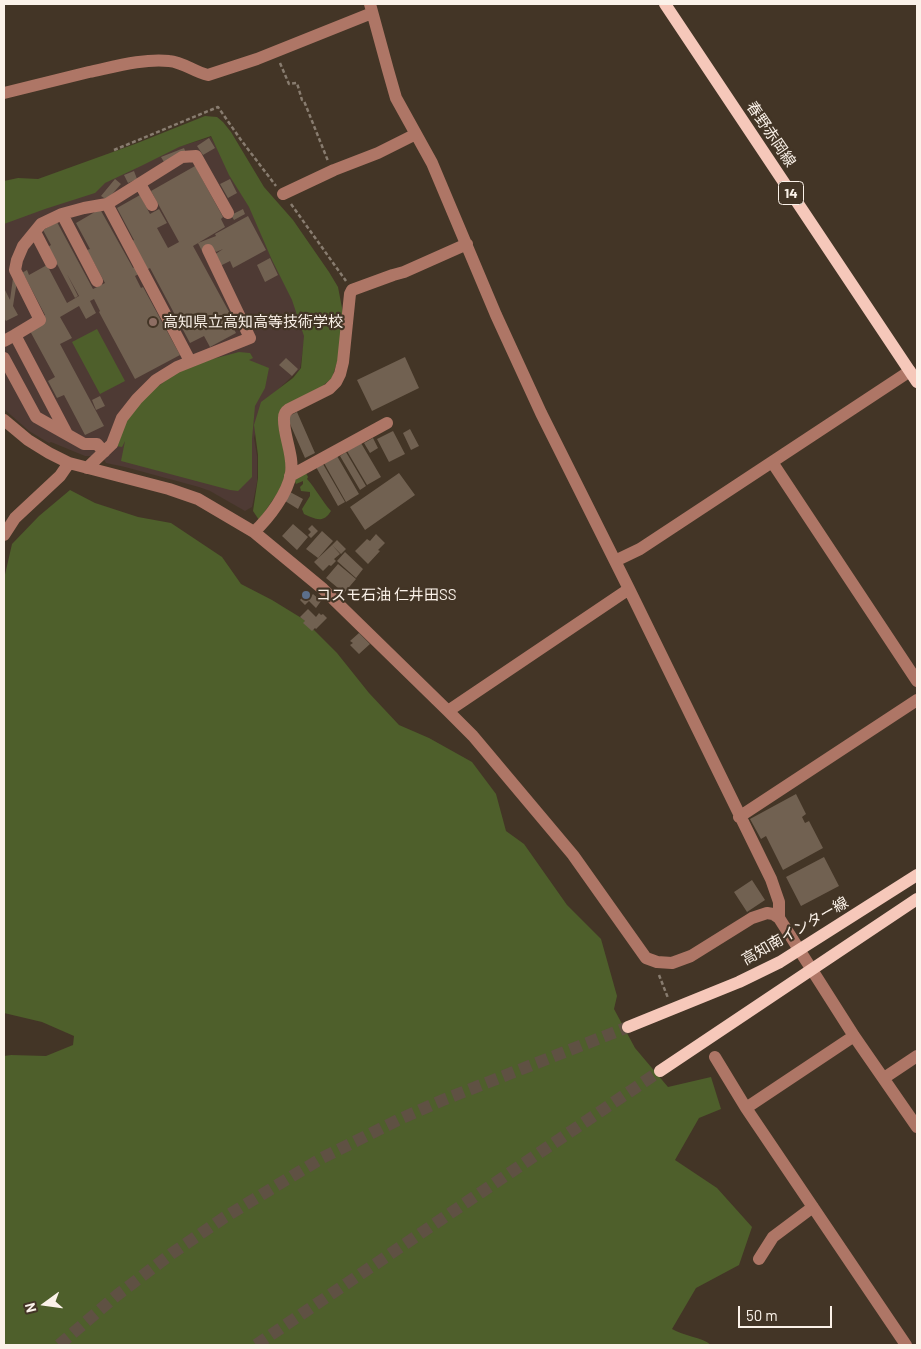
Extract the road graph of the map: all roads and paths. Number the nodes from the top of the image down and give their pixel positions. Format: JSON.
{"nodes":[{"id":1,"x":664,"y":4,"type":"edge"},
{"id":2,"x":371,"y":8,"type":"edge"},
{"id":3,"x":276,"y":51,"type":"junction"},
{"id":4,"x":4,"y":93,"type":"edge"},
{"id":5,"x":416,"y":134,"type":"junction"},
{"id":6,"x":114,"y":150,"type":"dead end"},
{"id":7,"x":334,"y":170,"type":"junction"},
{"id":8,"x":140,"y":184,"type":"junction"},
{"id":9,"x":283,"y":194,"type":"junction"},
{"id":10,"x":107,"y":204,"type":"junction"},
{"id":11,"x":152,"y":205,"type":"dead end"},
{"id":12,"x":228,"y":213,"type":"dead end"},
{"id":13,"x":62,"y":214,"type":"junction"},
{"id":14,"x":35,"y":232,"type":"junction"},
{"id":15,"x":467,"y":244,"type":"junction"},
{"id":16,"x":208,"y":250,"type":"dead end"},
{"id":17,"x":52,"y":263,"type":"dead end"},
{"id":18,"x":97,"y":281,"type":"dead end"},
{"id":19,"x":352,"y":290,"type":"junction"},
{"id":20,"x":15,"y":335,"type":"junction"},
{"id":21,"x":4,"y":341,"type":"edge"},
{"id":22,"x":4,"y":358,"type":"edge"},
{"id":23,"x":190,"y":361,"type":"junction"},
{"id":24,"x":910,"y":371,"type":"junction"},
{"id":25,"x":917,"y":382,"type":"edge"},
{"id":26,"x":4,"y":420,"type":"edge"},
{"id":27,"x":388,"y":423,"type":"dead end"},
{"id":28,"x":67,"y":434,"type":"junction"},
{"id":29,"x":108,"y":448,"type":"junction"},
{"id":30,"x":772,"y":462,"type":"junction"},
{"id":31,"x":69,"y":463,"type":"junction"},
{"id":32,"x":87,"y":468,"type":"junction"},
{"id":33,"x":290,"y":476,"type":"junction"},
{"id":34,"x":254,"y":532,"type":"junction"},
{"id":35,"x":4,"y":535,"type":"edge"},
{"id":36,"x":615,"y":561,"type":"junction"},
{"id":37,"x":628,"y":589,"type":"junction"},
{"id":38,"x":917,"y":681,"type":"edge"},
{"id":39,"x":917,"y":700,"type":"edge"},
{"id":40,"x":448,"y":711,"type":"junction"},
{"id":41,"x":739,"y":817,"type":"junction"},
{"id":42,"x":917,"y":875,"type":"edge"},
{"id":43,"x":917,"y":899,"type":"edge"},
{"id":44,"x":779,"y":918,"type":"junction"},
{"id":45,"x":800,"y":950,"type":"junction"},
{"id":46,"x":812,"y":969,"type":"junction"},
{"id":47,"x":659,"y":975,"type":"dead end"},
{"id":48,"x":668,"y":998,"type":"dead end"},
{"id":49,"x":628,"y":1027,"type":"tunnel mouth"},
{"id":50,"x":854,"y":1036,"type":"junction"},
{"id":51,"x":917,"y":1056,"type":"edge"},
{"id":52,"x":715,"y":1057,"type":"dead end"},
{"id":53,"x":660,"y":1071,"type":"tunnel mouth"},
{"id":54,"x":884,"y":1078,"type":"junction"},
{"id":55,"x":746,"y":1108,"type":"junction"},
{"id":56,"x":917,"y":1127,"type":"edge"},
{"id":57,"x":813,"y":1208,"type":"junction"},
{"id":58,"x":759,"y":1259,"type":"dead end"},
{"id":59,"x":906,"y":1345,"type":"edge"}],
"edges":[{"from":1,"to":24,"type":"main road","name":"春野赤岡線","number":"14"},
{"from":2,"to":3,"type":"street"},
{"from":2,"to":5,"type":"street"},
{"from":3,"to":4,"type":"street"},
{"from":3,"to":7,"type":"path"},
{"from":5,"to":7,"type":"street"},
{"from":5,"to":15,"type":"street"},
{"from":6,"to":9,"type":"path"},
{"from":7,"to":9,"type":"street"},
{"from":8,"to":10,"type":"street"},
{"from":8,"to":11,"type":"street"},
{"from":8,"to":12,"type":"street"},
{"from":9,"to":19,"type":"path"},
{"from":10,"to":13,"type":"street"},
{"from":10,"to":23,"type":"street"},
{"from":13,"to":14,"type":"street"},
{"from":13,"to":18,"type":"street"},
{"from":14,"to":17,"type":"street"},
{"from":14,"to":20,"type":"street"},
{"from":15,"to":19,"type":"street"},
{"from":15,"to":36,"type":"street"},
{"from":16,"to":23,"type":"street"},
{"from":19,"to":33,"type":"street"},
{"from":20,"to":21,"type":"street"},
{"from":20,"to":28,"type":"street"},
{"from":22,"to":28,"type":"street"},
{"from":23,"to":29,"type":"street"},
{"from":24,"to":25,"type":"main road","name":"春野赤岡線","number":"14"},
{"from":24,"to":30,"type":"street"},
{"from":26,"to":31,"type":"street"},
{"from":27,"to":33,"type":"street"},
{"from":28,"to":29,"type":"street"},
{"from":29,"to":32,"type":"street"},
{"from":30,"to":36,"type":"street"},
{"from":30,"to":38,"type":"street"},
{"from":31,"to":32,"type":"street"},
{"from":31,"to":35,"type":"street"},
{"from":32,"to":34,"type":"street"},
{"from":33,"to":34,"type":"street"},
{"from":34,"to":40,"type":"street"},
{"from":36,"to":37,"type":"street"},
{"from":37,"to":40,"type":"street"},
{"from":37,"to":41,"type":"street"},
{"from":39,"to":41,"type":"street"},
{"from":40,"to":44,"type":"street"},
{"from":41,"to":44,"type":"street"},
{"from":42,"to":45,"type":"main road","name":"高知南インター線"},
{"from":43,"to":46,"type":"main road"},
{"from":44,"to":45,"type":"street"},
{"from":45,"to":46,"type":"street"},
{"from":45,"to":49,"type":"main road","name":"高知南インター線"},
{"from":46,"to":50,"type":"street"},
{"from":46,"to":53,"type":"main road"},
{"from":47,"to":48,"type":"path"},
{"from":50,"to":54,"type":"street"},
{"from":50,"to":55,"type":"street"},
{"from":51,"to":54,"type":"street"},
{"from":52,"to":55,"type":"street"},
{"from":54,"to":56,"type":"street"},
{"from":55,"to":57,"type":"street"},
{"from":57,"to":58,"type":"street"},
{"from":57,"to":59,"type":"street"}]}
